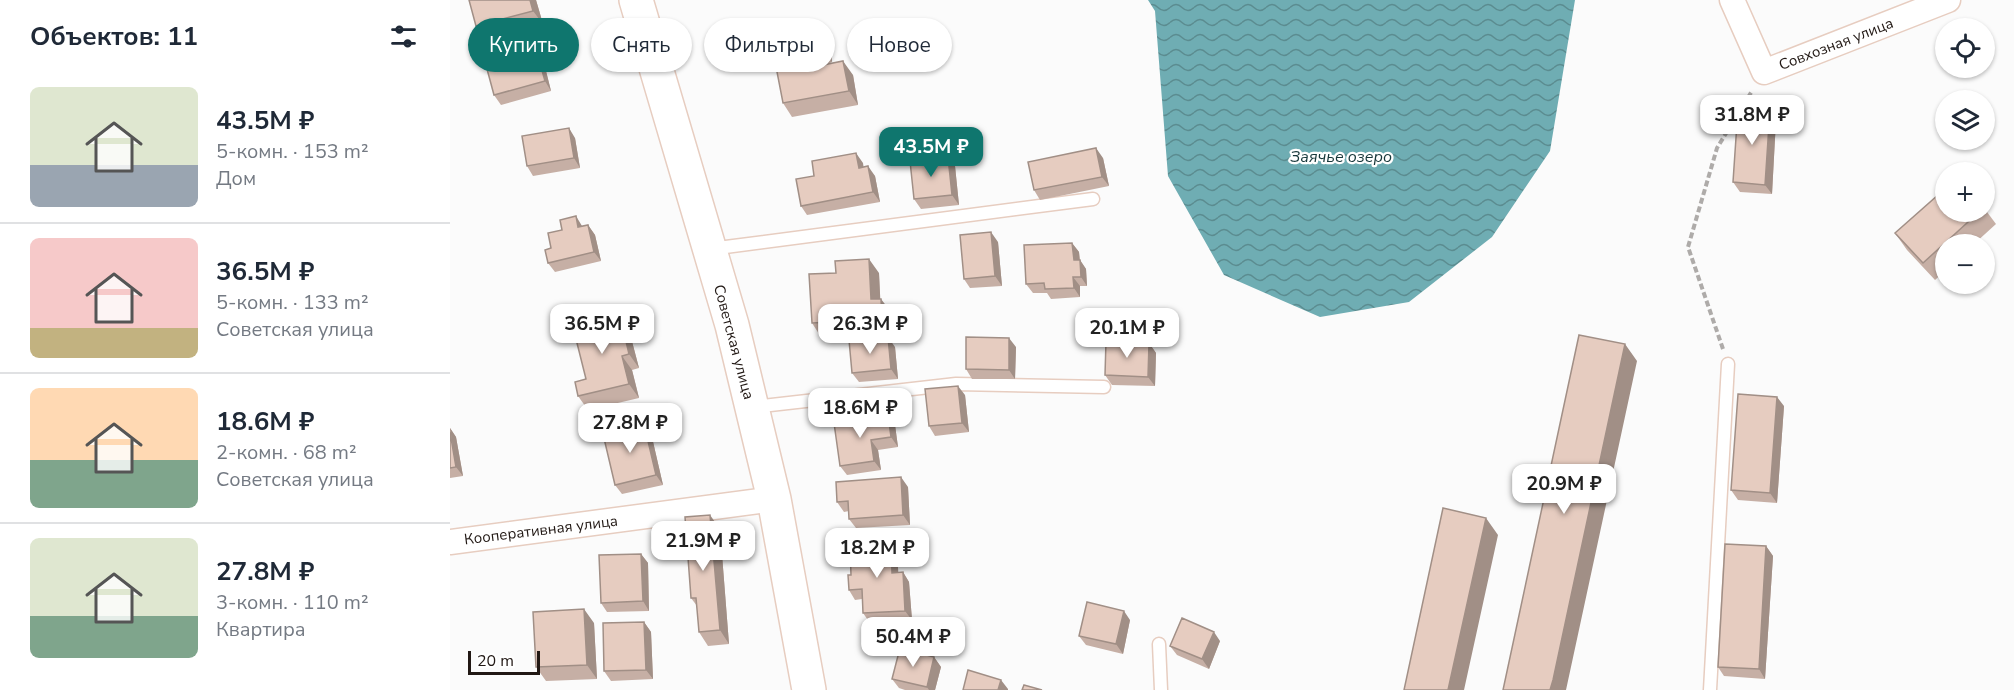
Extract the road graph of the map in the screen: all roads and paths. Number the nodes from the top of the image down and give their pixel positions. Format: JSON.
{"nodes":[{"id":1,"x":636,"y":0,"type":"edge"},
{"id":2,"x":1732,"y":0,"type":"edge"},
{"id":3,"x":1948,"y":0,"type":"edge"},
{"id":4,"x":1764,"y":72,"type":"junction"},
{"id":5,"x":1093,"y":199,"type":"dead end"},
{"id":6,"x":709,"y":249,"type":"junction"},
{"id":7,"x":1728,"y":364,"type":"joint"},
{"id":8,"x":1104,"y":387,"type":"edge"},
{"id":9,"x":752,"y":407,"type":"junction"},
{"id":10,"x":774,"y":499,"type":"junction"},
{"id":11,"x":450,"y":542,"type":"edge"},
{"id":12,"x":1159,"y":644,"type":"dead end"},
{"id":13,"x":809,"y":690,"type":"edge"},
{"id":14,"x":1161,"y":690,"type":"edge"},
{"id":15,"x":1710,"y":690,"type":"edge"}],
"edges":[{"from":1,"to":6,"type":"street","name":"Советская улица"},
{"from":2,"to":4,"type":"street","name":"Совхозная улица"},
{"from":3,"to":4,"type":"street","name":"Совхозная улица"},
{"from":4,"to":7,"type":"path"},
{"from":5,"to":6,"type":"lane"},
{"from":6,"to":9,"type":"street","name":"Советская улица"},
{"from":7,"to":15,"type":"lane"},
{"from":8,"to":9,"type":"lane"},
{"from":9,"to":10,"type":"street","name":"Советская улица"},
{"from":10,"to":11,"type":"street","name":"Кооперативная улица"},
{"from":10,"to":13,"type":"street","name":"Советская улица"},
{"from":12,"to":14,"type":"lane"}]}
